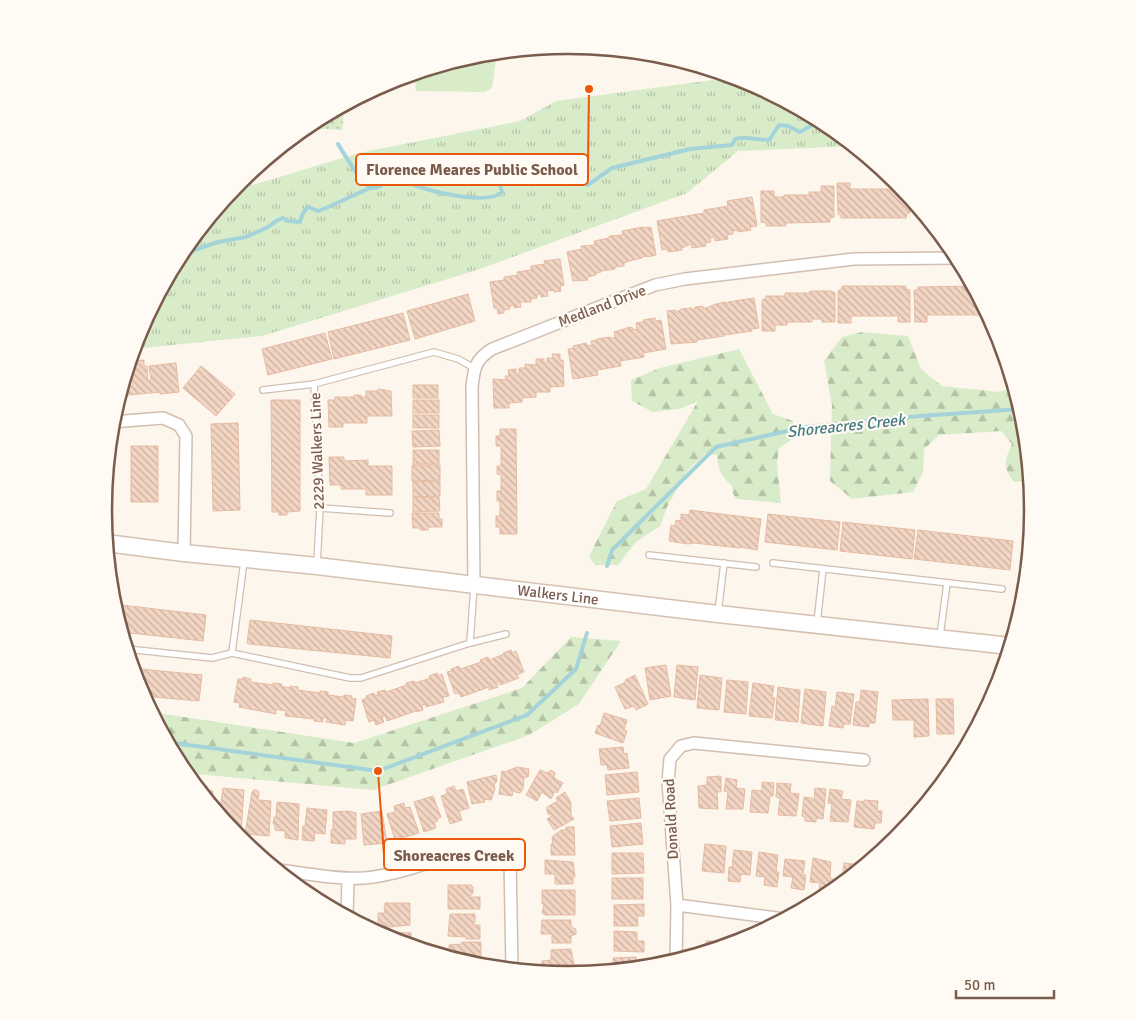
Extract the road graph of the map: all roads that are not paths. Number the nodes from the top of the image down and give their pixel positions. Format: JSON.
{"nodes":[{"id":1,"x":948,"y":258,"type":"edge"},
{"id":2,"x":474,"y":368,"type":"junction"},
{"id":3,"x":314,"y":384,"type":"junction"},
{"id":4,"x":263,"y":390,"type":"dead end"},
{"id":5,"x":121,"y":421,"type":"edge"},
{"id":6,"x":320,"y":508,"type":"junction"},
{"id":7,"x":390,"y":513,"type":"dead end"},
{"id":8,"x":113,"y":544,"type":"edge"},
{"id":9,"x":184,"y":553,"type":"junction"},
{"id":10,"x":649,"y":555,"type":"dead end"},
{"id":11,"x":245,"y":559,"type":"junction"},
{"id":12,"x":724,"y":563,"type":"junction"},
{"id":13,"x":773,"y":563,"type":"dead end"},
{"id":14,"x":317,"y":566,"type":"junction"},
{"id":15,"x":756,"y":567,"type":"dead end"},
{"id":16,"x":823,"y":569,"type":"junction"},
{"id":17,"x":947,"y":583,"type":"junction"},
{"id":18,"x":474,"y":584,"type":"junction"},
{"id":19,"x":1002,"y":589,"type":"dead end"},
{"id":20,"x":718,"y":614,"type":"junction"},
{"id":21,"x":817,"y":625,"type":"junction"},
{"id":22,"x":506,"y":634,"type":"dead end"},
{"id":23,"x":940,"y":638,"type":"junction"},
{"id":24,"x":470,"y":643,"type":"junction"},
{"id":25,"x":1004,"y":645,"type":"edge"},
{"id":26,"x":134,"y":651,"type":"edge"},
{"id":27,"x":232,"y":653,"type":"junction"},
{"id":28,"x":864,"y":760,"type":"dead end"},
{"id":29,"x":289,"y":871,"type":"edge"},
{"id":30,"x":348,"y":878,"type":"junction"},
{"id":31,"x":677,"y":905,"type":"junction"},
{"id":32,"x":347,"y":909,"type":"edge"},
{"id":33,"x":773,"y":918,"type":"edge"},
{"id":34,"x":676,"y":953,"type":"edge"},
{"id":35,"x":512,"y":962,"type":"edge"}],
"edges":[{"from":1,"to":2,"type":"street","name":"Medland Drive"},
{"from":2,"to":3,"type":"lane","name":"2229 Walkers Line"},
{"from":2,"to":18,"type":"street"},
{"from":3,"to":4,"type":"lane"},
{"from":3,"to":6,"type":"lane","name":"2229 Walkers Line"},
{"from":5,"to":9,"type":"street"},
{"from":6,"to":7,"type":"lane"},
{"from":6,"to":14,"type":"lane","name":"2229 Walkers Line"},
{"from":8,"to":9,"type":"main road","name":"Walkers Line"},
{"from":9,"to":11,"type":"main road","name":"Walkers Line"},
{"from":10,"to":12,"type":"lane"},
{"from":11,"to":14,"type":"main road","name":"Walkers Line"},
{"from":11,"to":27,"type":"lane"},
{"from":12,"to":15,"type":"lane"},
{"from":12,"to":20,"type":"lane"},
{"from":13,"to":16,"type":"lane"},
{"from":14,"to":18,"type":"main road","name":"Walkers Line"},
{"from":16,"to":17,"type":"lane"},
{"from":16,"to":21,"type":"lane"},
{"from":17,"to":19,"type":"lane"},
{"from":17,"to":23,"type":"lane"},
{"from":18,"to":20,"type":"main road","name":"Walkers Line"},
{"from":18,"to":24,"type":"lane"},
{"from":20,"to":21,"type":"main road","name":"Walkers Line"},
{"from":21,"to":23,"type":"main road","name":"Walkers Line"},
{"from":22,"to":24,"type":"lane"},
{"from":23,"to":25,"type":"main road","name":"Walkers Line"},
{"from":24,"to":27,"type":"lane"},
{"from":26,"to":27,"type":"lane"},
{"from":28,"to":31,"type":"street","name":"Donald Road"},
{"from":29,"to":30,"type":"street"},
{"from":30,"to":32,"type":"street"},
{"from":30,"to":35,"type":"street"},
{"from":31,"to":33,"type":"street"},
{"from":31,"to":34,"type":"street","name":"Donald Road"}]}
